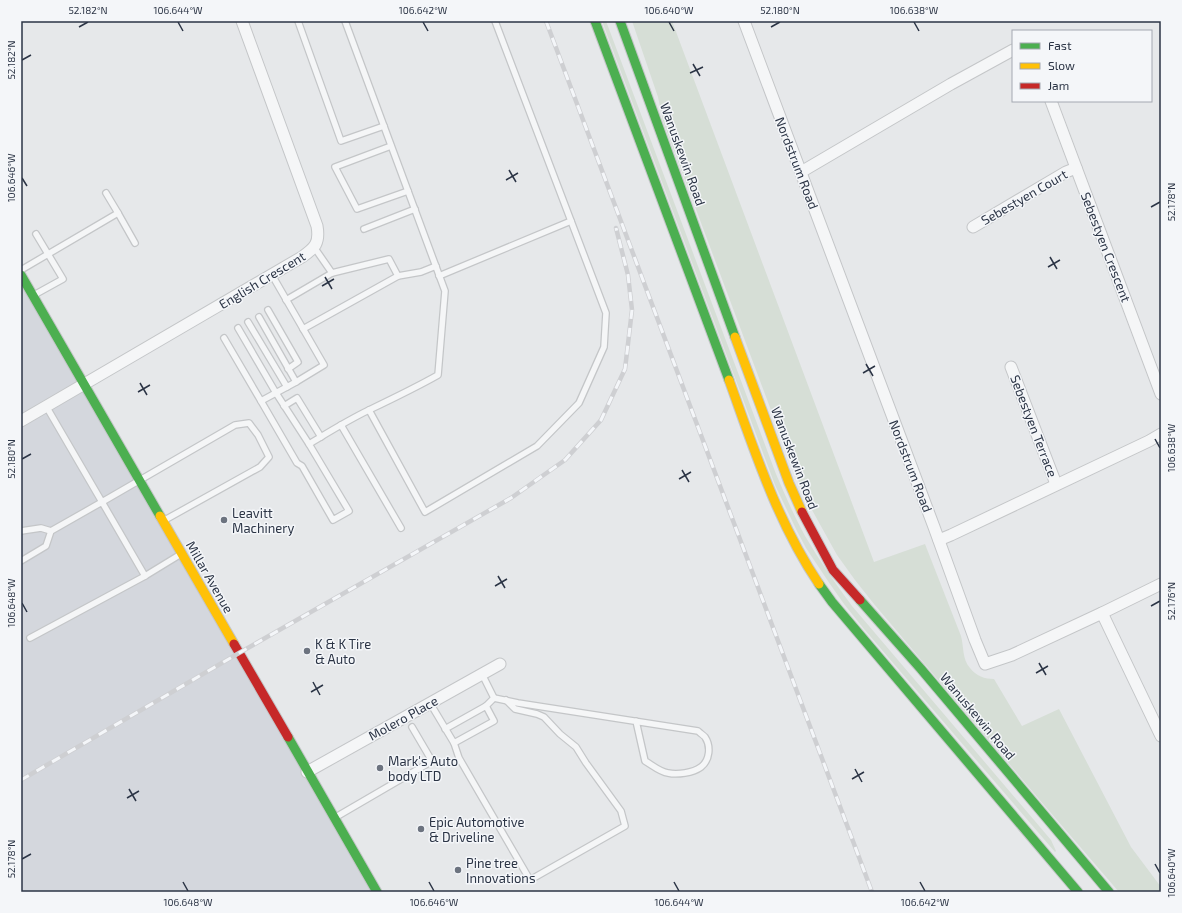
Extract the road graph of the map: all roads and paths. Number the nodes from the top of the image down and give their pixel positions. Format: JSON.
{"nodes":[{"id":1,"x":242,"y":21,"type":"edge"},
{"id":2,"x":298,"y":21,"type":"edge"},
{"id":3,"x":345,"y":21,"type":"edge"},
{"id":4,"x":495,"y":21,"type":"edge"},
{"id":5,"x":595,"y":21,"type":"edge"},
{"id":6,"x":744,"y":21,"type":"edge"},
{"id":7,"x":621,"y":22,"type":"edge"},
{"id":8,"x":1012,"y":51,"type":"edge"},
{"id":9,"x":1051,"y":102,"type":"edge"},
{"id":10,"x":384,"y":126,"type":"junction"},
{"id":11,"x":391,"y":146,"type":"junction"},
{"id":12,"x":1076,"y":168,"type":"junction"},
{"id":13,"x":801,"y":172,"type":"junction"},
{"id":14,"x":408,"y":191,"type":"junction"},
{"id":15,"x":106,"y":193,"type":"dead end"},
{"id":16,"x":415,"y":209,"type":"junction"},
{"id":17,"x":118,"y":213,"type":"junction"},
{"id":18,"x":571,"y":221,"type":"junction"},
{"id":19,"x":973,"y":227,"type":"dead end"},
{"id":20,"x":364,"y":229,"type":"dead end"},
{"id":21,"x":36,"y":234,"type":"dead end"},
{"id":22,"x":135,"y":243,"type":"dead end"},
{"id":23,"x":314,"y":247,"type":"junction"},
{"id":24,"x":48,"y":254,"type":"junction"},
{"id":25,"x":436,"y":266,"type":"junction"},
{"id":26,"x":21,"y":270,"type":"edge"},
{"id":27,"x":332,"y":273,"type":"junction"},
{"id":28,"x":272,"y":274,"type":"junction"},
{"id":29,"x":21,"y":275,"type":"edge"},
{"id":30,"x":398,"y":276,"type":"junction"},
{"id":31,"x":439,"y":276,"type":"junction"},
{"id":32,"x":33,"y":296,"type":"junction"},
{"id":33,"x":286,"y":300,"type":"junction"},
{"id":34,"x":268,"y":310,"type":"dead end"},
{"id":35,"x":259,"y":317,"type":"dead end"},
{"id":36,"x":248,"y":322,"type":"dead end"},
{"id":37,"x":238,"y":328,"type":"dead end"},
{"id":38,"x":304,"y":329,"type":"junction"},
{"id":39,"x":224,"y":338,"type":"dead end"},
{"id":40,"x":1012,"y":367,"type":"dead end"},
{"id":41,"x":288,"y":369,"type":"junction"},
{"id":42,"x":296,"y":382,"type":"junction"},
{"id":43,"x":84,"y":384,"type":"junction"},
{"id":44,"x":287,"y":387,"type":"junction"},
{"id":45,"x":276,"y":393,"type":"junction"},
{"id":46,"x":1161,"y":394,"type":"edge"},
{"id":47,"x":261,"y":401,"type":"junction"},
{"id":48,"x":46,"y":406,"type":"junction"},
{"id":49,"x":284,"y":406,"type":"junction"},
{"id":50,"x":369,"y":410,"type":"junction"},
{"id":51,"x":21,"y":421,"type":"edge"},
{"id":52,"x":341,"y":425,"type":"junction"},
{"id":53,"x":1161,"y":434,"type":"edge"},
{"id":54,"x":321,"y":437,"type":"junction"},
{"id":55,"x":309,"y":444,"type":"junction"},
{"id":56,"x":140,"y":481,"type":"junction"},
{"id":57,"x":1056,"y":484,"type":"junction"},
{"id":58,"x":102,"y":502,"type":"junction"},
{"id":59,"x":163,"y":522,"type":"junction"},
{"id":60,"x":401,"y":528,"type":"dead end"},
{"id":61,"x":21,"y":531,"type":"edge"},
{"id":62,"x":51,"y":531,"type":"junction"},
{"id":63,"x":939,"y":540,"type":"junction"},
{"id":64,"x":182,"y":554,"type":"junction"},
{"id":65,"x":21,"y":562,"type":"edge"},
{"id":66,"x":145,"y":576,"type":"junction"},
{"id":67,"x":1161,"y":584,"type":"edge"},
{"id":68,"x":1102,"y":613,"type":"junction"},
{"id":69,"x":30,"y":638,"type":"dead end"},
{"id":70,"x":500,"y":664,"type":"dead end"},
{"id":71,"x":482,"y":674,"type":"junction"},
{"id":72,"x":494,"y":698,"type":"junction"},
{"id":73,"x":506,"y":700,"type":"junction"},
{"id":74,"x":430,"y":703,"type":"junction"},
{"id":75,"x":486,"y":706,"type":"junction"},
{"id":76,"x":636,"y":721,"type":"junction"},
{"id":77,"x":412,"y":728,"type":"dead end"},
{"id":78,"x":446,"y":729,"type":"junction"},
{"id":79,"x":1160,"y":733,"type":"edge"},
{"id":80,"x":454,"y":743,"type":"junction"},
{"id":81,"x":307,"y":772,"type":"junction"},
{"id":82,"x":334,"y":818,"type":"junction"},
{"id":83,"x":377,"y":892,"type":"edge"},
{"id":84,"x":1078,"y":892,"type":"edge"},
{"id":85,"x":1109,"y":892,"type":"edge"}],
"edges":[{"from":1,"to":23,"type":"street","name":"English Crescent"},
{"from":2,"to":10,"type":"lane"},
{"from":3,"to":10,"type":"lane"},
{"from":4,"to":18,"type":"lane"},
{"from":5,"to":84,"type":"main road"},
{"from":6,"to":13,"type":"street","name":"Nordstrum Road"},
{"from":7,"to":85,"type":"main road","name":"Wanuskewin Road"},
{"from":8,"to":13,"type":"street"},
{"from":9,"to":12,"type":"street","name":"Sebestyen Crescent"},
{"from":10,"to":11,"type":"lane"},
{"from":11,"to":14,"type":"lane"},
{"from":11,"to":14,"type":"lane"},
{"from":12,"to":19,"type":"street","name":"Sebestyen Court"},
{"from":12,"to":46,"type":"street","name":"Sebestyen Crescent"},
{"from":13,"to":63,"type":"street","name":"Nordstrum Road"},
{"from":14,"to":16,"type":"lane"},
{"from":15,"to":17,"type":"lane"},
{"from":16,"to":20,"type":"lane"},
{"from":16,"to":25,"type":"lane"},
{"from":17,"to":22,"type":"lane"},
{"from":17,"to":24,"type":"lane"},
{"from":18,"to":31,"type":"lane"},
{"from":18,"to":50,"type":"lane"},
{"from":21,"to":24,"type":"lane"},
{"from":23,"to":27,"type":"lane"},
{"from":23,"to":28,"type":"street","name":"English Crescent"},
{"from":24,"to":26,"type":"lane"},
{"from":24,"to":32,"type":"lane"},
{"from":25,"to":30,"type":"lane"},
{"from":25,"to":31,"type":"lane"},
{"from":27,"to":30,"type":"lane"},
{"from":27,"to":33,"type":"lane"},
{"from":28,"to":33,"type":"lane"},
{"from":28,"to":43,"type":"street","name":"English Crescent"},
{"from":29,"to":32,"type":"main road","name":"Millar Avenue"},
{"from":30,"to":38,"type":"lane"},
{"from":31,"to":50,"type":"lane"},
{"from":32,"to":43,"type":"main road","name":"Millar Avenue"},
{"from":33,"to":38,"type":"lane"},
{"from":34,"to":41,"type":"lane"},
{"from":35,"to":41,"type":"lane"},
{"from":36,"to":44,"type":"lane"},
{"from":37,"to":45,"type":"lane"},
{"from":38,"to":42,"type":"lane"},
{"from":39,"to":47,"type":"lane"},
{"from":40,"to":57,"type":"street","name":"Sebestyen Terrace"},
{"from":41,"to":42,"type":"lane"},
{"from":42,"to":44,"type":"lane"},
{"from":43,"to":48,"type":"street","name":"English Crescent"},
{"from":43,"to":56,"type":"main road","name":"Millar Avenue"},
{"from":44,"to":45,"type":"lane"},
{"from":45,"to":47,"type":"lane"},
{"from":45,"to":49,"type":"lane"},
{"from":47,"to":55,"type":"lane"},
{"from":48,"to":51,"type":"street","name":"English Crescent"},
{"from":48,"to":58,"type":"lane"},
{"from":49,"to":54,"type":"lane"},
{"from":49,"to":55,"type":"lane"},
{"from":50,"to":52,"type":"lane"},
{"from":52,"to":54,"type":"lane"},
{"from":52,"to":60,"type":"lane"},
{"from":53,"to":57,"type":"street"},
{"from":54,"to":55,"type":"lane"},
{"from":56,"to":58,"type":"lane"},
{"from":56,"to":59,"type":"main road","name":"Millar Avenue"},
{"from":56,"to":59,"type":"lane"},
{"from":57,"to":63,"type":"street"},
{"from":58,"to":62,"type":"lane"},
{"from":58,"to":66,"type":"lane"},
{"from":59,"to":64,"type":"main road","name":"Millar Avenue"},
{"from":61,"to":62,"type":"lane"},
{"from":62,"to":65,"type":"lane"},
{"from":63,"to":68,"type":"street","name":"Nordstrum Road"},
{"from":64,"to":66,"type":"lane"},
{"from":64,"to":81,"type":"main road","name":"Millar Avenue"},
{"from":66,"to":69,"type":"lane"},
{"from":67,"to":68,"type":"street"},
{"from":68,"to":79,"type":"street"},
{"from":70,"to":71,"type":"street","name":"Molero Place"},
{"from":71,"to":72,"type":"lane"},
{"from":71,"to":74,"type":"street","name":"Molero Place"},
{"from":72,"to":73,"type":"lane"},
{"from":72,"to":75,"type":"lane"},
{"from":73,"to":76,"type":"lane"},
{"from":73,"to":80,"type":"lane"},
{"from":74,"to":78,"type":"lane"},
{"from":74,"to":81,"type":"street","name":"Molero Place"},
{"from":75,"to":78,"type":"lane"},
{"from":75,"to":80,"type":"lane"},
{"from":76,"to":76,"type":"lane"},
{"from":77,"to":82,"type":"lane"},
{"from":78,"to":80,"type":"lane"},
{"from":81,"to":82,"type":"main road","name":"Millar Avenue"},
{"from":82,"to":83,"type":"main road","name":"Millar Avenue"}]}
